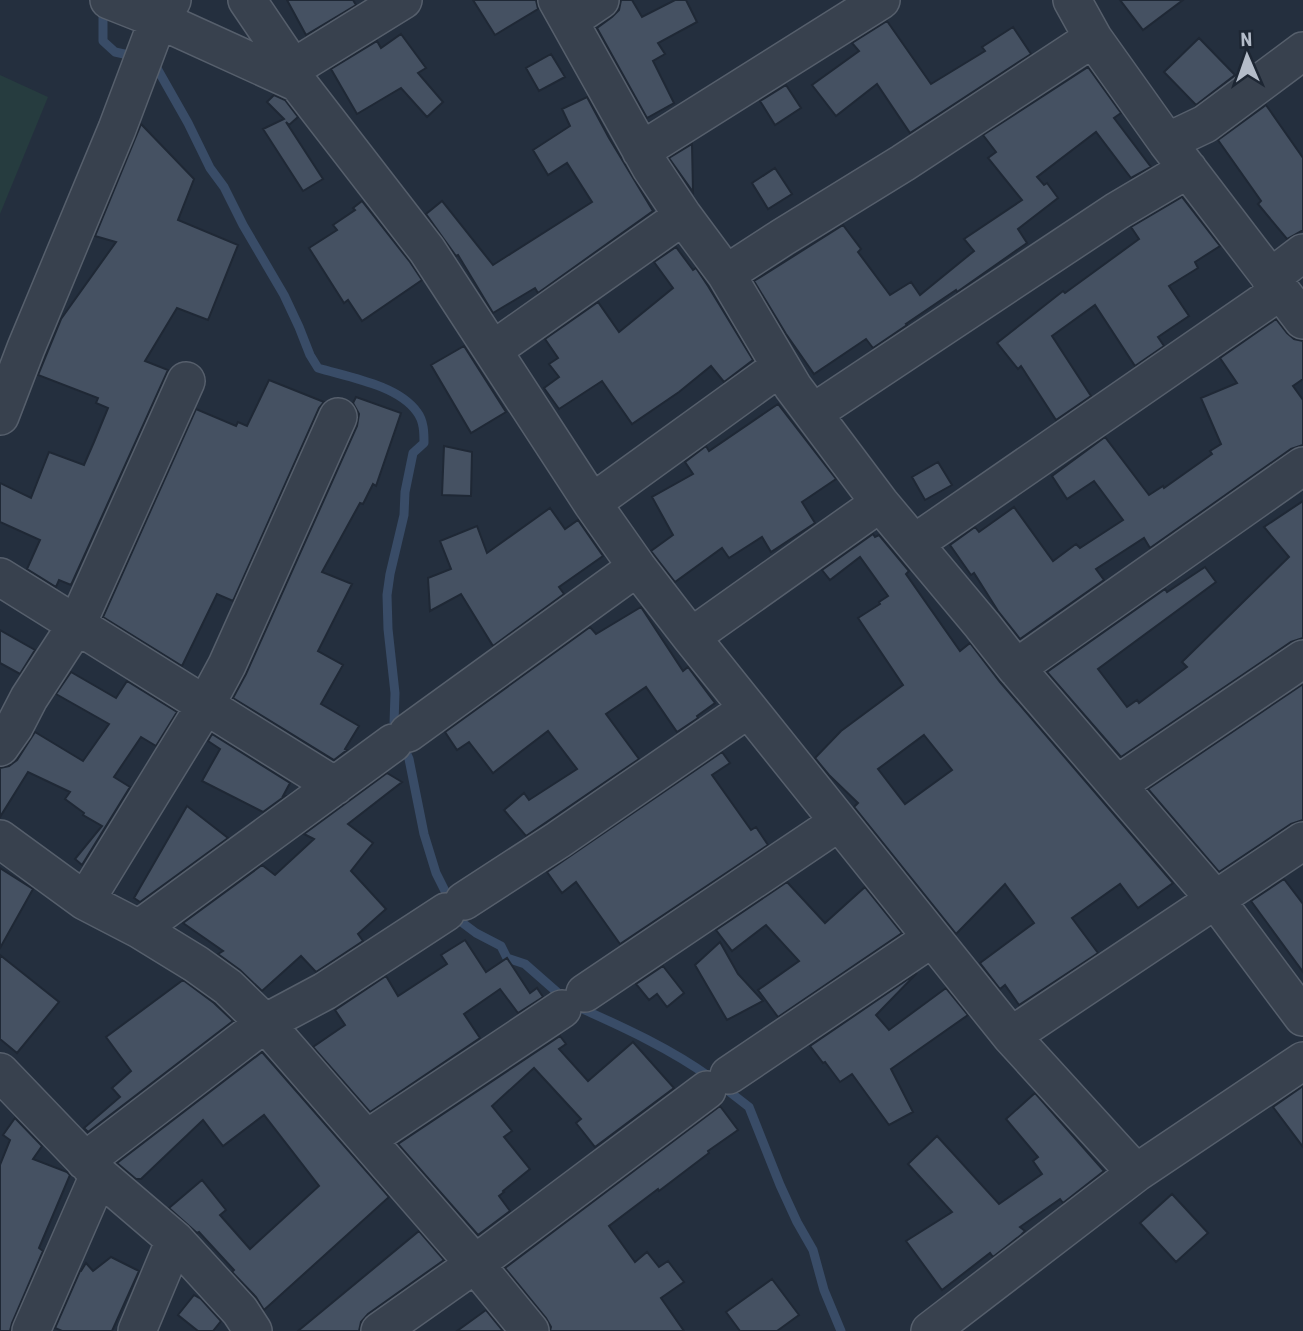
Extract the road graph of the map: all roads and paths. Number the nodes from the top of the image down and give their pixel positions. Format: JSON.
{"nodes":[{"id":1,"x":109,"y":0,"type":"edge"},
{"id":2,"x":247,"y":0,"type":"edge"},
{"id":3,"x":403,"y":0,"type":"edge"},
{"id":4,"x":600,"y":0,"type":"edge"},
{"id":5,"x":881,"y":0,"type":"edge"},
{"id":6,"x":1075,"y":1,"type":"edge"},
{"id":7,"x":167,"y":10,"type":"edge"},
{"id":8,"x":563,"y":10,"type":"edge"},
{"id":9,"x":1093,"y":38,"type":"junction"},
{"id":10,"x":1303,"y":51,"type":"edge"},
{"id":11,"x":296,"y":76,"type":"junction"},
{"id":12,"x":641,"y":150,"type":"junction"},
{"id":13,"x":1177,"y":155,"type":"junction"},
{"id":14,"x":682,"y":216,"type":"junction"},
{"id":15,"x":1303,"y":253,"type":"edge"},
{"id":16,"x":726,"y":274,"type":"junction"},
{"id":17,"x":1275,"y":284,"type":"junction"},
{"id":18,"x":1303,"y":320,"type":"edge"},
{"id":19,"x":493,"y":350,"type":"junction"},
{"id":20,"x":780,"y":367,"type":"junction"},
{"id":21,"x":186,"y":381,"type":"dead end"},
{"id":22,"x":813,"y":414,"type":"junction"},
{"id":23,"x":0,"y":416,"type":"edge"},
{"id":24,"x":338,"y":417,"type":"dead end"},
{"id":25,"x":1303,"y":466,"type":"edge"},
{"id":26,"x":592,"y":503,"type":"junction"},
{"id":27,"x":880,"y":503,"type":"junction"},
{"id":28,"x":915,"y":543,"type":"junction"},
{"id":29,"x":637,"y":567,"type":"junction"},
{"id":30,"x":0,"y":577,"type":"edge"},
{"id":31,"x":77,"y":624,"type":"junction"},
{"id":32,"x":691,"y":637,"type":"junction"},
{"id":33,"x":1303,"y":659,"type":"edge"},
{"id":34,"x":1016,"y":668,"type":"junction"},
{"id":35,"x":206,"y":705,"type":"junction"},
{"id":36,"x":748,"y":709,"type":"junction"},
{"id":37,"x":0,"y":747,"type":"edge"},
{"id":38,"x":1117,"y":785,"type":"junction"},
{"id":39,"x":335,"y":786,"type":"junction"},
{"id":40,"x":839,"y":822,"type":"junction"},
{"id":41,"x":0,"y":839,"type":"edge"},
{"id":42,"x":1303,"y":841,"type":"edge"},
{"id":43,"x":1215,"y":899,"type":"junction"},
{"id":44,"x":85,"y":901,"type":"junction"},
{"id":45,"x":139,"y":929,"type":"junction"},
{"id":46,"x":932,"y":938,"type":"junction"},
{"id":47,"x":1303,"y":1017,"type":"edge"},
{"id":48,"x":265,"y":1023,"type":"junction"},
{"id":49,"x":1011,"y":1036,"type":"junction"},
{"id":50,"x":1303,"y":1061,"type":"edge"},
{"id":51,"x":4,"y":1088,"type":"edge"},
{"id":52,"x":366,"y":1139,"type":"junction"},
{"id":53,"x":92,"y":1168,"type":"junction"},
{"id":54,"x":1136,"y":1173,"type":"junction"},
{"id":55,"x":175,"y":1240,"type":"junction"},
{"id":56,"x":475,"y":1264,"type":"junction"},
{"id":57,"x":242,"y":1324,"type":"edge"},
{"id":58,"x":31,"y":1331,"type":"edge"},
{"id":59,"x":137,"y":1331,"type":"edge"},
{"id":60,"x":380,"y":1331,"type":"edge"},
{"id":61,"x":530,"y":1331,"type":"edge"},
{"id":62,"x":930,"y":1331,"type":"edge"}],
"edges":[{"from":1,"to":7,"type":"street"},
{"from":2,"to":11,"type":"street"},
{"from":3,"to":11,"type":"street"},
{"from":4,"to":8,"type":"street"},
{"from":5,"to":12,"type":"street"},
{"from":6,"to":9,"type":"street"},
{"from":7,"to":11,"type":"street"},
{"from":7,"to":23,"type":"street"},
{"from":8,"to":12,"type":"street"},
{"from":9,"to":13,"type":"street"},
{"from":9,"to":16,"type":"street"},
{"from":10,"to":13,"type":"street"},
{"from":11,"to":19,"type":"street"},
{"from":12,"to":14,"type":"street"},
{"from":13,"to":17,"type":"street"},
{"from":13,"to":22,"type":"street"},
{"from":14,"to":16,"type":"street"},
{"from":14,"to":19,"type":"street"},
{"from":15,"to":17,"type":"street"},
{"from":16,"to":20,"type":"street"},
{"from":17,"to":18,"type":"street"},
{"from":17,"to":28,"type":"street"},
{"from":19,"to":26,"type":"street"},
{"from":20,"to":22,"type":"street"},
{"from":20,"to":26,"type":"street"},
{"from":21,"to":31,"type":"street"},
{"from":22,"to":27,"type":"street"},
{"from":24,"to":35,"type":"street"},
{"from":25,"to":34,"type":"street"},
{"from":26,"to":29,"type":"street"},
{"from":27,"to":28,"type":"street"},
{"from":27,"to":32,"type":"street"},
{"from":28,"to":34,"type":"street"},
{"from":29,"to":32,"type":"street"},
{"from":29,"to":39,"type":"street"},
{"from":30,"to":31,"type":"street"},
{"from":31,"to":35,"type":"street"},
{"from":31,"to":37,"type":"street"},
{"from":32,"to":36,"type":"street"},
{"from":33,"to":38,"type":"street"},
{"from":34,"to":38,"type":"street"},
{"from":35,"to":39,"type":"street"},
{"from":35,"to":44,"type":"street"},
{"from":36,"to":40,"type":"street"},
{"from":36,"to":48,"type":"street"},
{"from":38,"to":43,"type":"street"},
{"from":39,"to":45,"type":"street"},
{"from":40,"to":46,"type":"street"},
{"from":40,"to":52,"type":"street"},
{"from":41,"to":44,"type":"street"},
{"from":42,"to":43,"type":"street"},
{"from":43,"to":47,"type":"street"},
{"from":43,"to":49,"type":"street"},
{"from":44,"to":45,"type":"street"},
{"from":45,"to":48,"type":"street"},
{"from":46,"to":49,"type":"street"},
{"from":46,"to":56,"type":"street"},
{"from":48,"to":52,"type":"street"},
{"from":48,"to":53,"type":"street"},
{"from":49,"to":54,"type":"street"},
{"from":50,"to":54,"type":"street"},
{"from":51,"to":53,"type":"street"},
{"from":52,"to":56,"type":"street"},
{"from":53,"to":55,"type":"street"},
{"from":53,"to":58,"type":"street"},
{"from":54,"to":62,"type":"street"},
{"from":55,"to":57,"type":"street"},
{"from":55,"to":59,"type":"street"},
{"from":56,"to":60,"type":"street"},
{"from":56,"to":61,"type":"street"}]}
